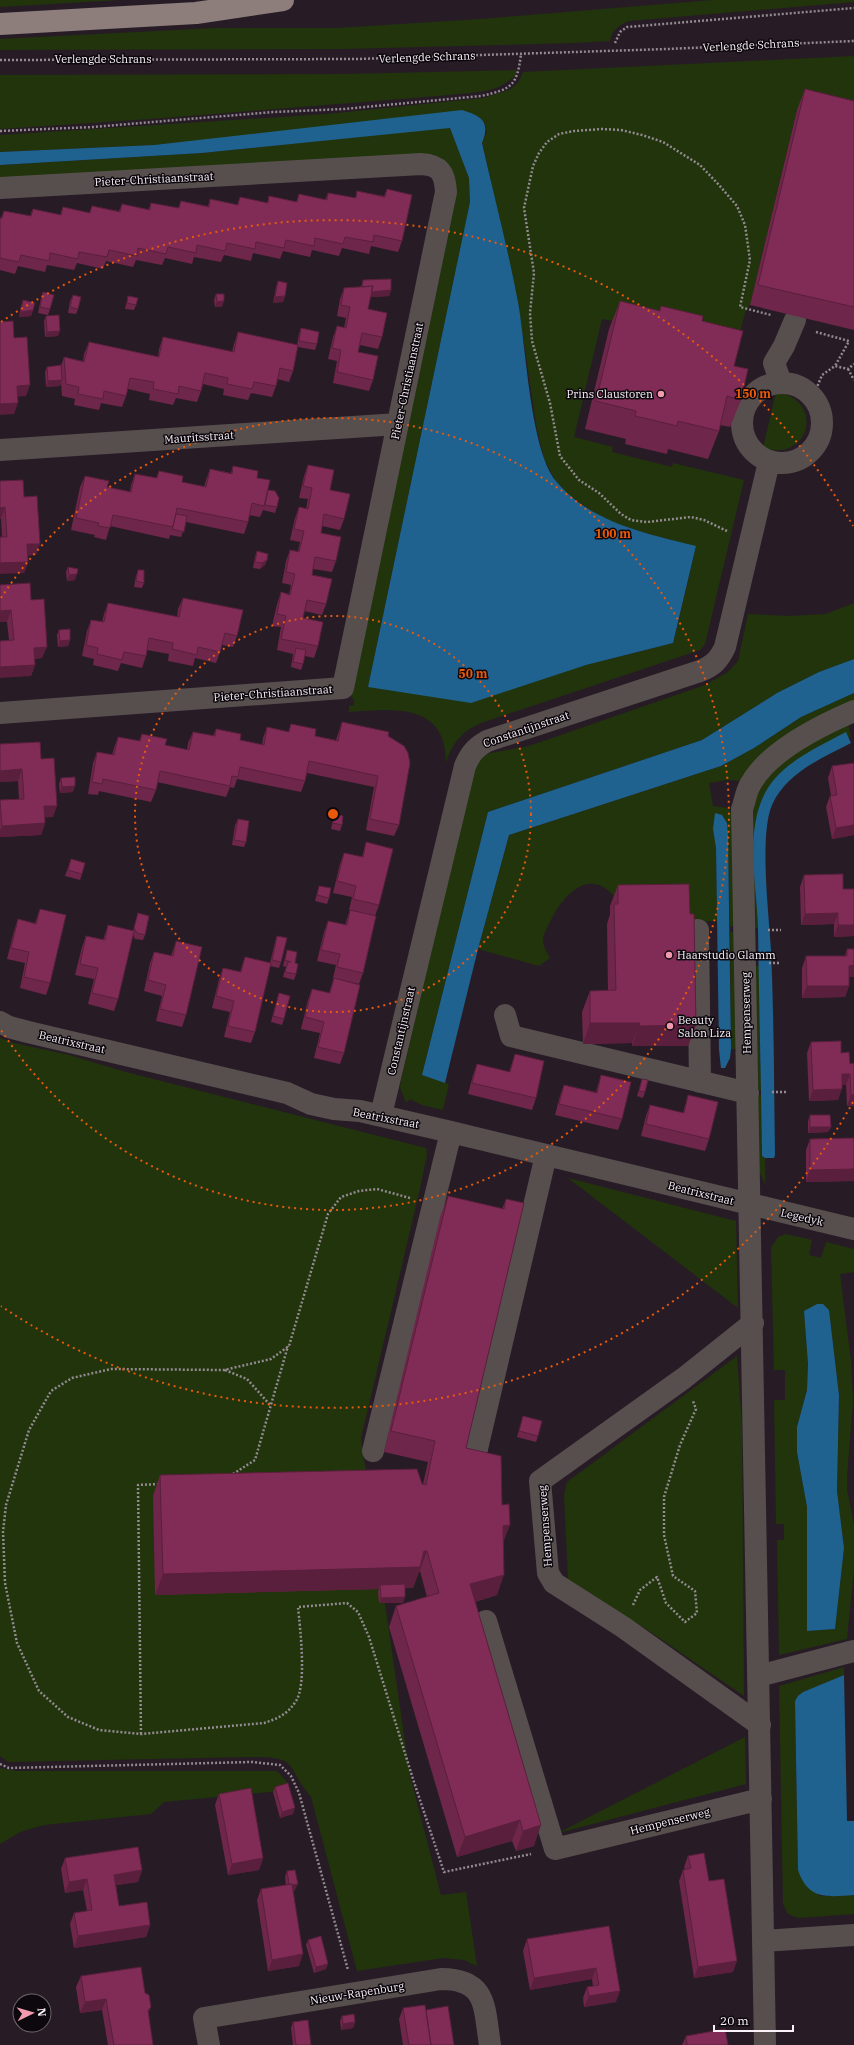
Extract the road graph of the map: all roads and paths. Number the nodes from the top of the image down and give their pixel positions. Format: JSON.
{"nodes":[{"id":1,"x":283,"y":0,"type":"edge"},
{"id":2,"x":854,"y":8,"type":"edge"},
{"id":3,"x":0,"y":24,"type":"edge"},
{"id":4,"x":854,"y":40,"type":"edge"},
{"id":5,"x":615,"y":43,"type":"dead end"},
{"id":6,"x":521,"y":54,"type":"junction"},
{"id":7,"x":0,"y":60,"type":"edge"},
{"id":8,"x":0,"y":131,"type":"edge"},
{"id":9,"x":0,"y":188,"type":"edge"},
{"id":10,"x":794,"y":323,"type":"junction"},
{"id":11,"x":854,"y":364,"type":"edge"},
{"id":12,"x":835,"y":366,"type":"junction"},
{"id":13,"x":848,"y":369,"type":"junction"},
{"id":14,"x":854,"y":380,"type":"edge"},
{"id":15,"x":781,"y":383,"type":"junction"},
{"id":16,"x":813,"y":397,"type":"junction"},
{"id":17,"x":398,"y":424,"type":"junction"},
{"id":18,"x":0,"y":450,"type":"edge"},
{"id":19,"x":769,"y":462,"type":"junction"},
{"id":20,"x":750,"y":538,"type":"junction"},
{"id":21,"x":854,"y":711,"type":"edge"},
{"id":22,"x":0,"y":713,"type":"edge"},
{"id":23,"x":698,"y":930,"type":"dead end"},
{"id":24,"x":776,"y":930,"type":"dead end"},
{"id":25,"x":781,"y":930,"type":"dead end"},
{"id":26,"x":772,"y":963,"type":"dead end"},
{"id":27,"x":780,"y":963,"type":"dead end"},
{"id":28,"x":505,"y":1015,"type":"dead end"},
{"id":29,"x":0,"y":1022,"type":"edge"},
{"id":30,"x":700,"y":1082,"type":"junction"},
{"id":31,"x":778,"y":1092,"type":"dead end"},
{"id":32,"x":786,"y":1092,"type":"dead end"},
{"id":33,"x":748,"y":1093,"type":"junction"},
{"id":34,"x":381,"y":1115,"type":"junction"},
{"id":35,"x":451,"y":1132,"type":"junction"},
{"id":36,"x":546,"y":1155,"type":"junction"},
{"id":37,"x":416,"y":1199,"type":"dead end"},
{"id":38,"x":750,"y":1205,"type":"junction"},
{"id":39,"x":854,"y":1230,"type":"edge"},
{"id":40,"x":753,"y":1323,"type":"junction"},
{"id":41,"x":288,"y":1346,"type":"junction"},
{"id":42,"x":224,"y":1370,"type":"junction"},
{"id":43,"x":684,"y":1378,"type":"junction"},
{"id":44,"x":271,"y":1406,"type":"junction"},
{"id":45,"x":373,"y":1451,"type":"dead end"},
{"id":46,"x":476,"y":1453,"type":"edge"},
{"id":47,"x":229,"y":1477,"type":"edge"},
{"id":48,"x":161,"y":1484,"type":"edge"},
{"id":49,"x":486,"y":1621,"type":"dead end"},
{"id":50,"x":623,"y":1627,"type":"junction"},
{"id":51,"x":854,"y":1651,"type":"edge"},
{"id":52,"x":759,"y":1676,"type":"junction"},
{"id":53,"x":760,"y":1725,"type":"junction"},
{"id":54,"x":141,"y":1734,"type":"junction"},
{"id":55,"x":0,"y":1764,"type":"edge"},
{"id":56,"x":761,"y":1799,"type":"junction"},
{"id":57,"x":555,"y":1849,"type":"junction"},
{"id":58,"x":854,"y":1935,"type":"edge"},
{"id":59,"x":763,"y":1940,"type":"junction"},
{"id":60,"x":352,"y":1994,"type":"junction"},
{"id":61,"x":209,"y":2045,"type":"edge"},
{"id":62,"x":490,"y":2045,"type":"edge"},
{"id":63,"x":765,"y":2045,"type":"edge"}],
"edges":[{"from":1,"to":3,"type":"main road"},
{"from":2,"to":5,"type":"path"},
{"from":4,"to":6,"type":"path","name":"Verlengde Schrans"},
{"from":6,"to":7,"type":"path","name":"Verlengde Schrans"},
{"from":6,"to":8,"type":"path"},
{"from":9,"to":17,"type":"street","name":"Pieter-Christiaanstraat"},
{"from":10,"to":12,"type":"path"},
{"from":10,"to":15,"type":"street"},
{"from":10,"to":20,"type":"path"},
{"from":11,"to":13,"type":"path"},
{"from":12,"to":13,"type":"path"},
{"from":12,"to":16,"type":"path"},
{"from":13,"to":14,"type":"path"},
{"from":15,"to":16,"type":"street"},
{"from":15,"to":19,"type":"street"},
{"from":16,"to":19,"type":"street"},
{"from":17,"to":18,"type":"street","name":"Mauritsstraat"},
{"from":17,"to":22,"type":"street","name":"Pieter-Christiaanstraat"},
{"from":19,"to":20,"type":"street","name":"Constantijnstraat"},
{"from":20,"to":34,"type":"street","name":"Constantijnstraat"},
{"from":21,"to":33,"type":"street","name":"Hempenserweg"},
{"from":23,"to":30,"type":"street"},
{"from":24,"to":25,"type":"path"},
{"from":26,"to":27,"type":"path"},
{"from":28,"to":30,"type":"street"},
{"from":29,"to":34,"type":"street","name":"Beatrixstraat"},
{"from":30,"to":33,"type":"street"},
{"from":31,"to":32,"type":"path"},
{"from":33,"to":38,"type":"street","name":"Hempenserweg"},
{"from":34,"to":35,"type":"street","name":"Beatrixstraat"},
{"from":35,"to":36,"type":"street","name":"Beatrixstraat"},
{"from":35,"to":45,"type":"street"},
{"from":36,"to":38,"type":"street","name":"Beatrixstraat"},
{"from":36,"to":46,"type":"street"},
{"from":37,"to":41,"type":"path"},
{"from":38,"to":39,"type":"street","name":"Legedyk"},
{"from":38,"to":40,"type":"street","name":"Hempenserweg"},
{"from":40,"to":43,"type":"street","name":"Hempenserweg"},
{"from":40,"to":52,"type":"street","name":"Hempenserweg"},
{"from":41,"to":42,"type":"path"},
{"from":41,"to":44,"type":"path"},
{"from":42,"to":44,"type":"path"},
{"from":42,"to":54,"type":"path"},
{"from":43,"to":50,"type":"street","name":"Hempenserweg"},
{"from":43,"to":50,"type":"path"},
{"from":44,"to":47,"type":"path"},
{"from":48,"to":54,"type":"path"},
{"from":49,"to":57,"type":"street"},
{"from":50,"to":53,"type":"street","name":"Hempenserweg"},
{"from":51,"to":52,"type":"street"},
{"from":52,"to":53,"type":"street","name":"Hempenserweg"},
{"from":53,"to":56,"type":"street","name":"Hempenserweg"},
{"from":54,"to":57,"type":"path"},
{"from":55,"to":60,"type":"path"},
{"from":56,"to":57,"type":"street","name":"Hempenserweg"},
{"from":56,"to":59,"type":"street","name":"Hempenserweg"},
{"from":58,"to":59,"type":"street"},
{"from":59,"to":63,"type":"street","name":"Hempenserweg"},
{"from":60,"to":61,"type":"street","name":"Nieuw-Rapenburg"},
{"from":60,"to":62,"type":"street","name":"Nieuw-Rapenburg"}]}
